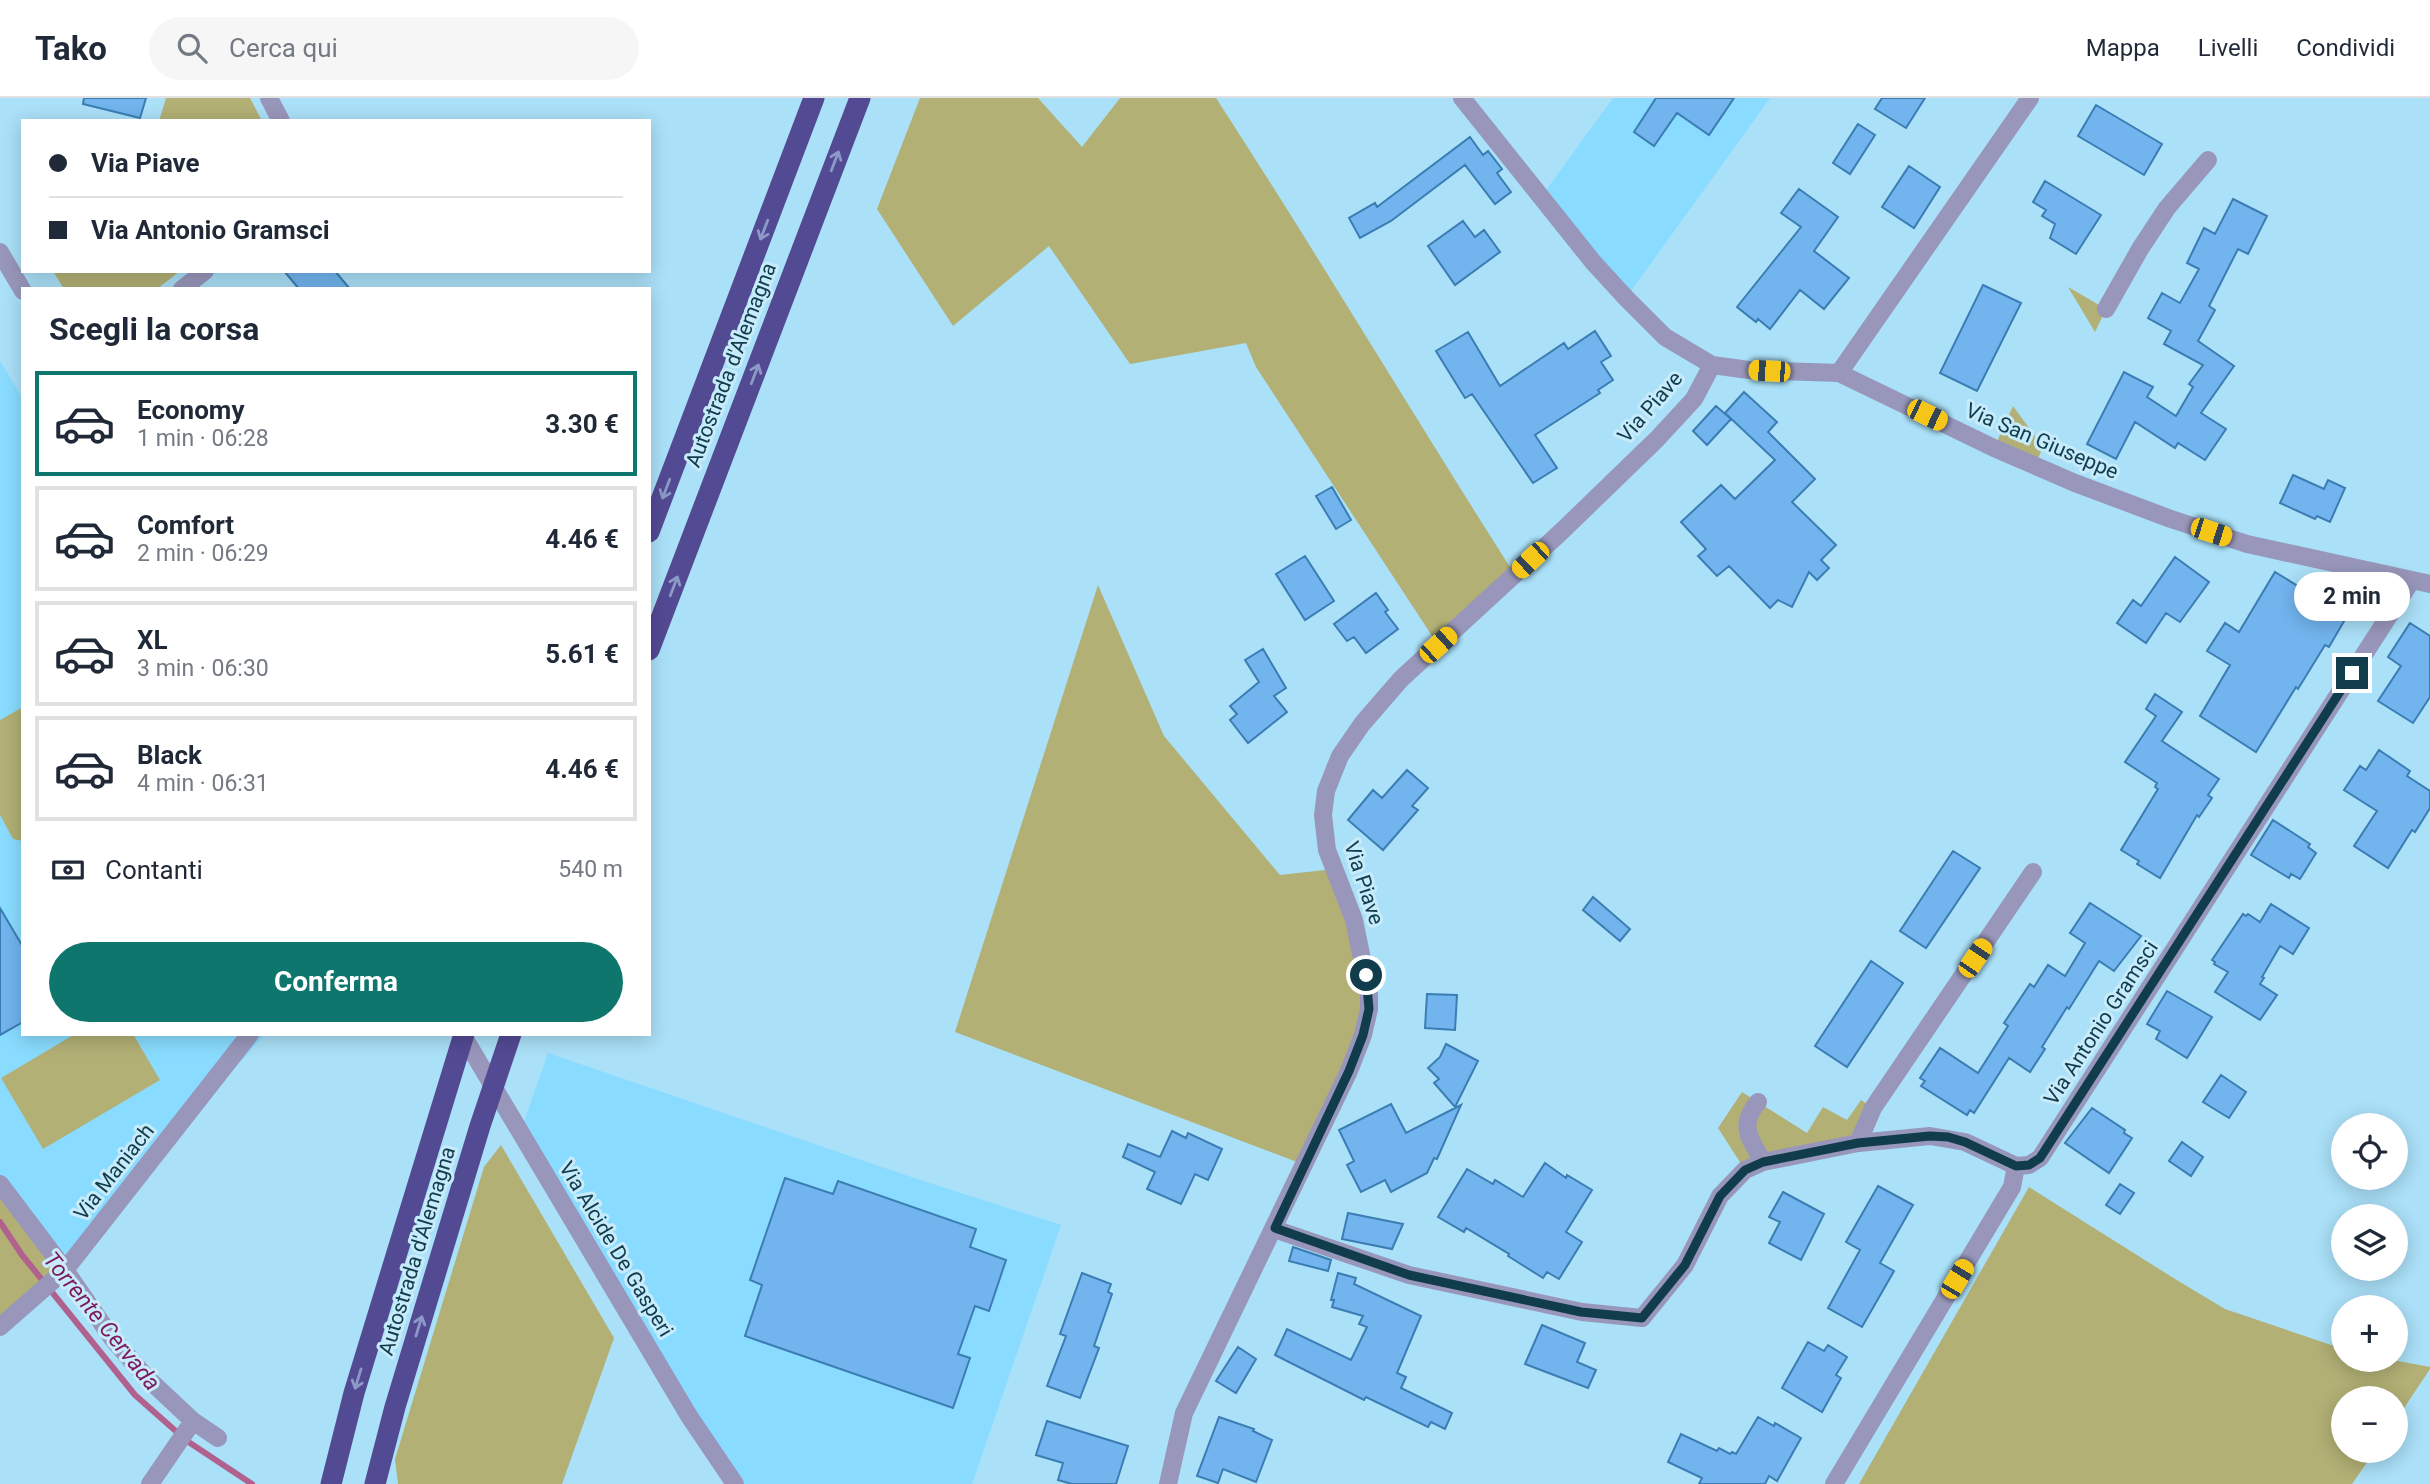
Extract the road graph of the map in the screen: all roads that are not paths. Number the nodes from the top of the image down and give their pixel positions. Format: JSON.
{"nodes":[{"id":1,"x":269,"y":98,"type":"edge"},
{"id":2,"x":814,"y":98,"type":"edge"},
{"id":3,"x":859,"y":98,"type":"edge"},
{"id":4,"x":1462,"y":98,"type":"edge"},
{"id":5,"x":2030,"y":98,"type":"edge"},
{"id":6,"x":280,"y":119,"type":"edge"},
{"id":7,"x":2208,"y":160,"type":"dead end"},
{"id":8,"x":0,"y":252,"type":"edge"},
{"id":9,"x":202,"y":273,"type":"edge"},
{"id":10,"x":185,"y":287,"type":"edge"},
{"id":11,"x":21,"y":288,"type":"edge"},
{"id":12,"x":2106,"y":309,"type":"dead end"},
{"id":13,"x":1712,"y":365,"type":"junction"},
{"id":14,"x":1839,"y":373,"type":"junction"},
{"id":15,"x":651,"y":527,"type":"edge"},
{"id":16,"x":2412,"y":580,"type":"junction"},
{"id":17,"x":2430,"y":584,"type":"edge"},
{"id":18,"x":651,"y":645,"type":"edge"},
{"id":19,"x":2033,"y":872,"type":"dead end"},
{"id":20,"x":248,"y":1036,"type":"edge"},
{"id":21,"x":462,"y":1036,"type":"edge"},
{"id":22,"x":464,"y":1036,"type":"edge"},
{"id":23,"x":508,"y":1043,"type":"edge"},
{"id":24,"x":1758,"y":1102,"type":"dead end"},
{"id":25,"x":1858,"y":1143,"type":"junction"},
{"id":26,"x":1763,"y":1162,"type":"junction"},
{"id":27,"x":2016,"y":1166,"type":"junction"},
{"id":28,"x":0,"y":1184,"type":"edge"},
{"id":29,"x":1275,"y":1228,"type":"junction"},
{"id":30,"x":60,"y":1274,"type":"junction"},
{"id":31,"x":0,"y":1327,"type":"edge"},
{"id":32,"x":190,"y":1427,"type":"junction"},
{"id":33,"x":218,"y":1438,"type":"dead end"},
{"id":34,"x":150,"y":1484,"type":"edge"},
{"id":35,"x":331,"y":1484,"type":"edge"},
{"id":36,"x":375,"y":1484,"type":"edge"},
{"id":37,"x":735,"y":1484,"type":"edge"},
{"id":38,"x":1168,"y":1484,"type":"edge"},
{"id":39,"x":1834,"y":1484,"type":"edge"}],
"edges":[{"from":1,"to":6,"type":"street"},
{"from":2,"to":15,"type":"highway","name":"Autostrada d'Alemagna","one_way":true},
{"from":18,"to":3,"type":"highway","name":"Autostrada d'Alemagna","one_way":true},
{"from":4,"to":13,"type":"street","name":"Via San Giuseppe"},
{"from":5,"to":14,"type":"street"},
{"from":7,"to":12,"type":"street"},
{"from":8,"to":11,"type":"street"},
{"from":9,"to":10,"type":"street"},
{"from":13,"to":14,"type":"street","name":"Via San Giuseppe"},
{"from":13,"to":29,"type":"street","name":"Via Piave"},
{"from":14,"to":16,"type":"street","name":"Via San Giuseppe"},
{"from":16,"to":17,"type":"street","name":"Via San Giuseppe"},
{"from":16,"to":27,"type":"street","name":"Via Antonio Gramsci"},
{"from":19,"to":25,"type":"street"},
{"from":20,"to":30,"type":"street","name":"Via Maniach"},
{"from":21,"to":35,"type":"highway","name":"Autostrada d'Alemagna","one_way":true},
{"from":22,"to":37,"type":"street","name":"Via Alcide De Gasperi"},
{"from":36,"to":23,"type":"highway","name":"Autostrada d'Alemagna","one_way":true},
{"from":24,"to":26,"type":"street"},
{"from":25,"to":26,"type":"street"},
{"from":25,"to":27,"type":"street"},
{"from":26,"to":29,"type":"street"},
{"from":27,"to":39,"type":"street"},
{"from":28,"to":30,"type":"street"},
{"from":29,"to":38,"type":"street","name":"Via Piave"},
{"from":30,"to":31,"type":"street","name":"Via Maniach"},
{"from":30,"to":32,"type":"street"},
{"from":32,"to":33,"type":"street"},
{"from":32,"to":34,"type":"street"}]}
